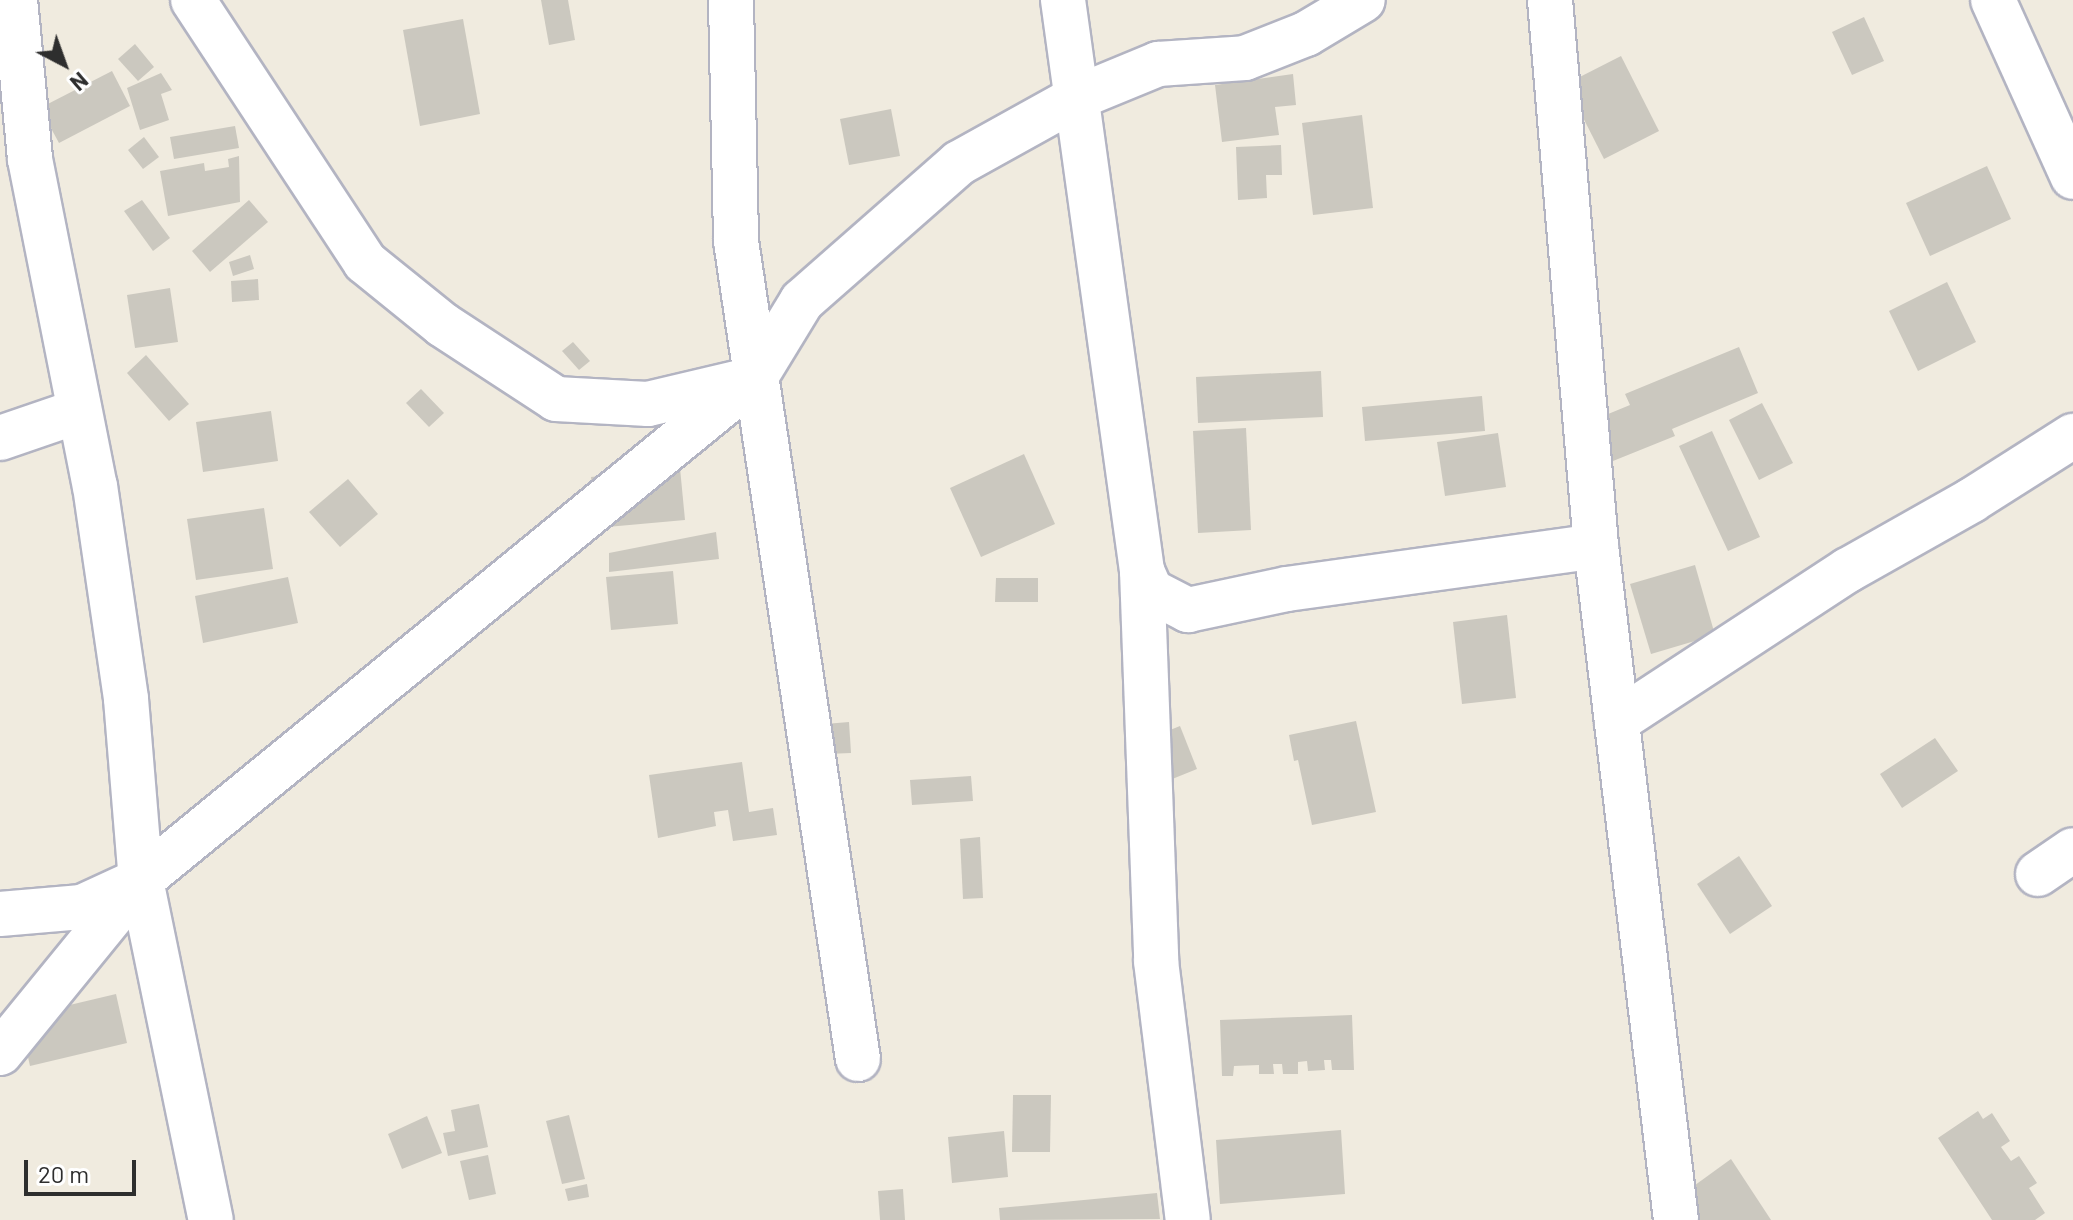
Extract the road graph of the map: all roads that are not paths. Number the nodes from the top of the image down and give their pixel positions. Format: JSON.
{"nodes":[{"id":1,"x":193,"y":0,"type":"edge"},
{"id":2,"x":731,"y":0,"type":"edge"},
{"id":3,"x":1063,"y":0,"type":"edge"},
{"id":4,"x":1363,"y":0,"type":"edge"},
{"id":5,"x":1550,"y":0,"type":"edge"},
{"id":6,"x":1993,"y":0,"type":"edge"},
{"id":7,"x":20,"y":5,"type":"edge"},
{"id":8,"x":1078,"y":97,"type":"junction"},
{"id":9,"x":2073,"y":177,"type":"edge"},
{"id":10,"x":755,"y":378,"type":"junction"},
{"id":11,"x":79,"y":411,"type":"junction"},
{"id":12,"x":2073,"y":436,"type":"edge"},
{"id":13,"x":0,"y":438,"type":"edge"},
{"id":14,"x":1596,"y":546,"type":"junction"},
{"id":15,"x":1142,"y":571,"type":"junction"},
{"id":16,"x":1617,"y":721,"type":"junction"},
{"id":17,"x":141,"y":880,"type":"junction"},
{"id":18,"x":0,"y":914,"type":"edge"},
{"id":19,"x":0,"y":1053,"type":"edge"},
{"id":20,"x":858,"y":1059,"type":"dead end"},
{"id":21,"x":211,"y":1220,"type":"edge"},
{"id":22,"x":1188,"y":1220,"type":"edge"},
{"id":23,"x":1676,"y":1220,"type":"edge"}],
"edges":[{"from":1,"to":10,"type":"street"},
{"from":2,"to":10,"type":"street"},
{"from":3,"to":8,"type":"street"},
{"from":4,"to":8,"type":"street"},
{"from":5,"to":14,"type":"street"},
{"from":6,"to":9,"type":"street"},
{"from":7,"to":11,"type":"street"},
{"from":8,"to":10,"type":"street"},
{"from":8,"to":15,"type":"street"},
{"from":10,"to":17,"type":"street"},
{"from":10,"to":20,"type":"street"},
{"from":11,"to":13,"type":"street"},
{"from":11,"to":17,"type":"street"},
{"from":12,"to":16,"type":"street"},
{"from":14,"to":15,"type":"street"},
{"from":14,"to":16,"type":"street"},
{"from":15,"to":22,"type":"street"},
{"from":16,"to":23,"type":"street"},
{"from":17,"to":18,"type":"street"},
{"from":17,"to":19,"type":"street"},
{"from":17,"to":21,"type":"street"}]}
